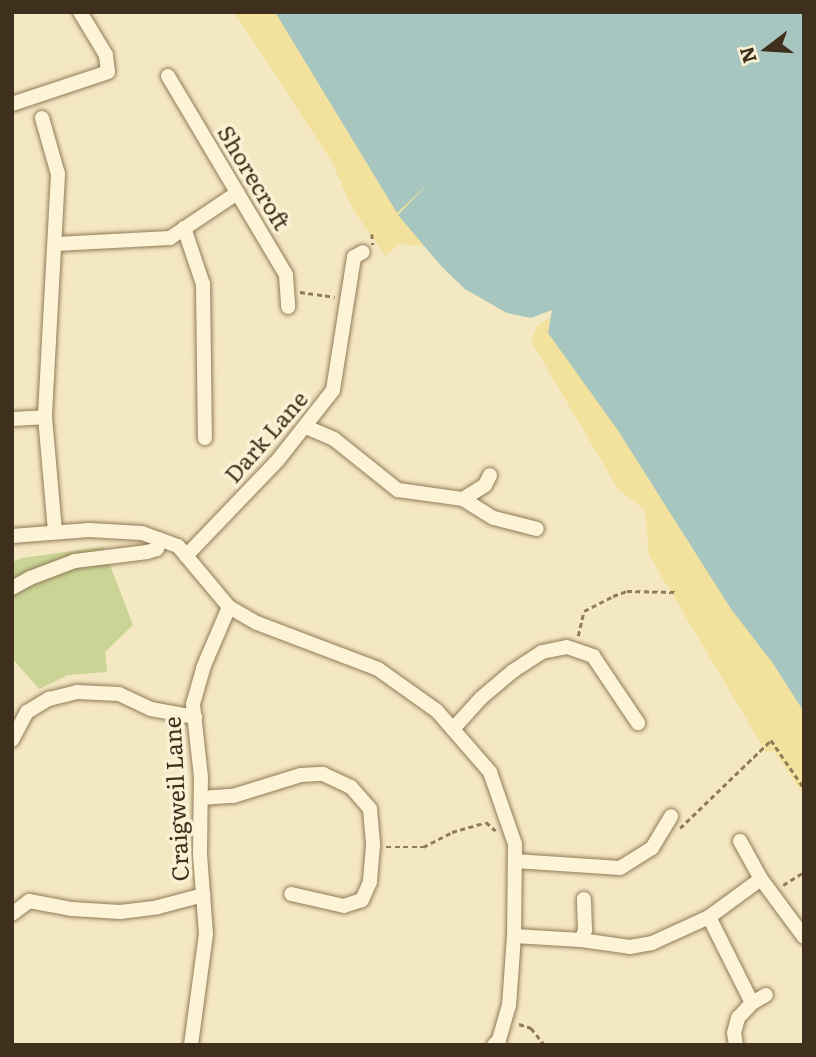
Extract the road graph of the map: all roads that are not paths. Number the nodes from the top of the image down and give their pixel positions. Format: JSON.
{"nodes":[{"id":1,"x":79,"y":12,"type":"edge"},
{"id":2,"x":168,"y":76,"type":"dead end"},
{"id":3,"x":12,"y":104,"type":"edge"},
{"id":4,"x":43,"y":118,"type":"dead end"},
{"id":5,"x":237,"y":193,"type":"junction"},
{"id":6,"x":184,"y":228,"type":"junction"},
{"id":7,"x":56,"y":244,"type":"junction"},
{"id":8,"x":363,"y":252,"type":"dead end"},
{"id":9,"x":288,"y":307,"type":"dead end"},
{"id":10,"x":45,"y":417,"type":"junction"},
{"id":11,"x":12,"y":419,"type":"edge"},
{"id":12,"x":306,"y":426,"type":"junction"},
{"id":13,"x":205,"y":438,"type":"dead end"},
{"id":14,"x":490,"y":475,"type":"dead end"},
{"id":15,"x":463,"y":499,"type":"junction"},
{"id":16,"x":537,"y":529,"type":"dead end"},
{"id":17,"x":55,"y":532,"type":"junction"},
{"id":18,"x":12,"y":536,"type":"edge"},
{"id":19,"x":160,"y":540,"type":"junction"},
{"id":20,"x":186,"y":556,"type":"junction"},
{"id":21,"x":12,"y":588,"type":"edge"},
{"id":22,"x":229,"y":607,"type":"junction"},
{"id":23,"x":195,"y":717,"type":"junction"},
{"id":24,"x":638,"y":723,"type":"dead end"},
{"id":25,"x":453,"y":729,"type":"junction"},
{"id":26,"x":12,"y":740,"type":"edge"},
{"id":27,"x":201,"y":798,"type":"junction"},
{"id":28,"x":671,"y":816,"type":"dead end"},
{"id":29,"x":740,"y":841,"type":"dead end"},
{"id":30,"x":515,"y":861,"type":"junction"},
{"id":31,"x":761,"y":878,"type":"junction"},
{"id":32,"x":291,"y":894,"type":"dead end"},
{"id":33,"x":203,"y":895,"type":"junction"},
{"id":34,"x":584,"y":899,"type":"dead end"},
{"id":35,"x":12,"y":914,"type":"edge"},
{"id":36,"x":709,"y":917,"type":"junction"},
{"id":37,"x":514,"y":936,"type":"junction"},
{"id":38,"x":804,"y":937,"type":"edge"},
{"id":39,"x":581,"y":940,"type":"junction"},
{"id":40,"x":766,"y":995,"type":"dead end"},
{"id":41,"x":747,"y":1008,"type":"junction"},
{"id":42,"x":191,"y":1045,"type":"edge"},
{"id":43,"x":494,"y":1045,"type":"edge"},
{"id":44,"x":736,"y":1045,"type":"edge"}],
"edges":[{"from":1,"to":3,"type":"street"},
{"from":2,"to":5,"type":"street","name":"Shorecroft"},
{"from":4,"to":7,"type":"street"},
{"from":5,"to":6,"type":"street"},
{"from":5,"to":9,"type":"street","name":"Shorecroft"},
{"from":6,"to":7,"type":"street"},
{"from":6,"to":13,"type":"street"},
{"from":7,"to":10,"type":"street"},
{"from":8,"to":12,"type":"street","name":"Dark Lane"},
{"from":10,"to":11,"type":"street"},
{"from":10,"to":17,"type":"street"},
{"from":12,"to":15,"type":"street"},
{"from":12,"to":20,"type":"street","name":"Dark Lane"},
{"from":14,"to":15,"type":"street"},
{"from":15,"to":16,"type":"street"},
{"from":17,"to":18,"type":"street"},
{"from":17,"to":19,"type":"street"},
{"from":19,"to":20,"type":"street"},
{"from":19,"to":21,"type":"street"},
{"from":20,"to":22,"type":"street"},
{"from":22,"to":23,"type":"street","name":"Craigweil Lane"},
{"from":22,"to":25,"type":"street"},
{"from":23,"to":26,"type":"street"},
{"from":23,"to":27,"type":"street","name":"Craigweil Lane"},
{"from":24,"to":25,"type":"street"},
{"from":25,"to":30,"type":"street"},
{"from":27,"to":32,"type":"street"},
{"from":27,"to":33,"type":"street","name":"Craigweil Lane"},
{"from":28,"to":30,"type":"street"},
{"from":29,"to":31,"type":"street"},
{"from":30,"to":37,"type":"street"},
{"from":31,"to":36,"type":"street"},
{"from":31,"to":38,"type":"street"},
{"from":33,"to":35,"type":"street"},
{"from":33,"to":42,"type":"street","name":"Craigweil Lane"},
{"from":34,"to":39,"type":"street"},
{"from":36,"to":39,"type":"street"},
{"from":36,"to":41,"type":"street"},
{"from":37,"to":39,"type":"street"},
{"from":37,"to":43,"type":"street"},
{"from":40,"to":41,"type":"street"},
{"from":41,"to":44,"type":"street"}]}
